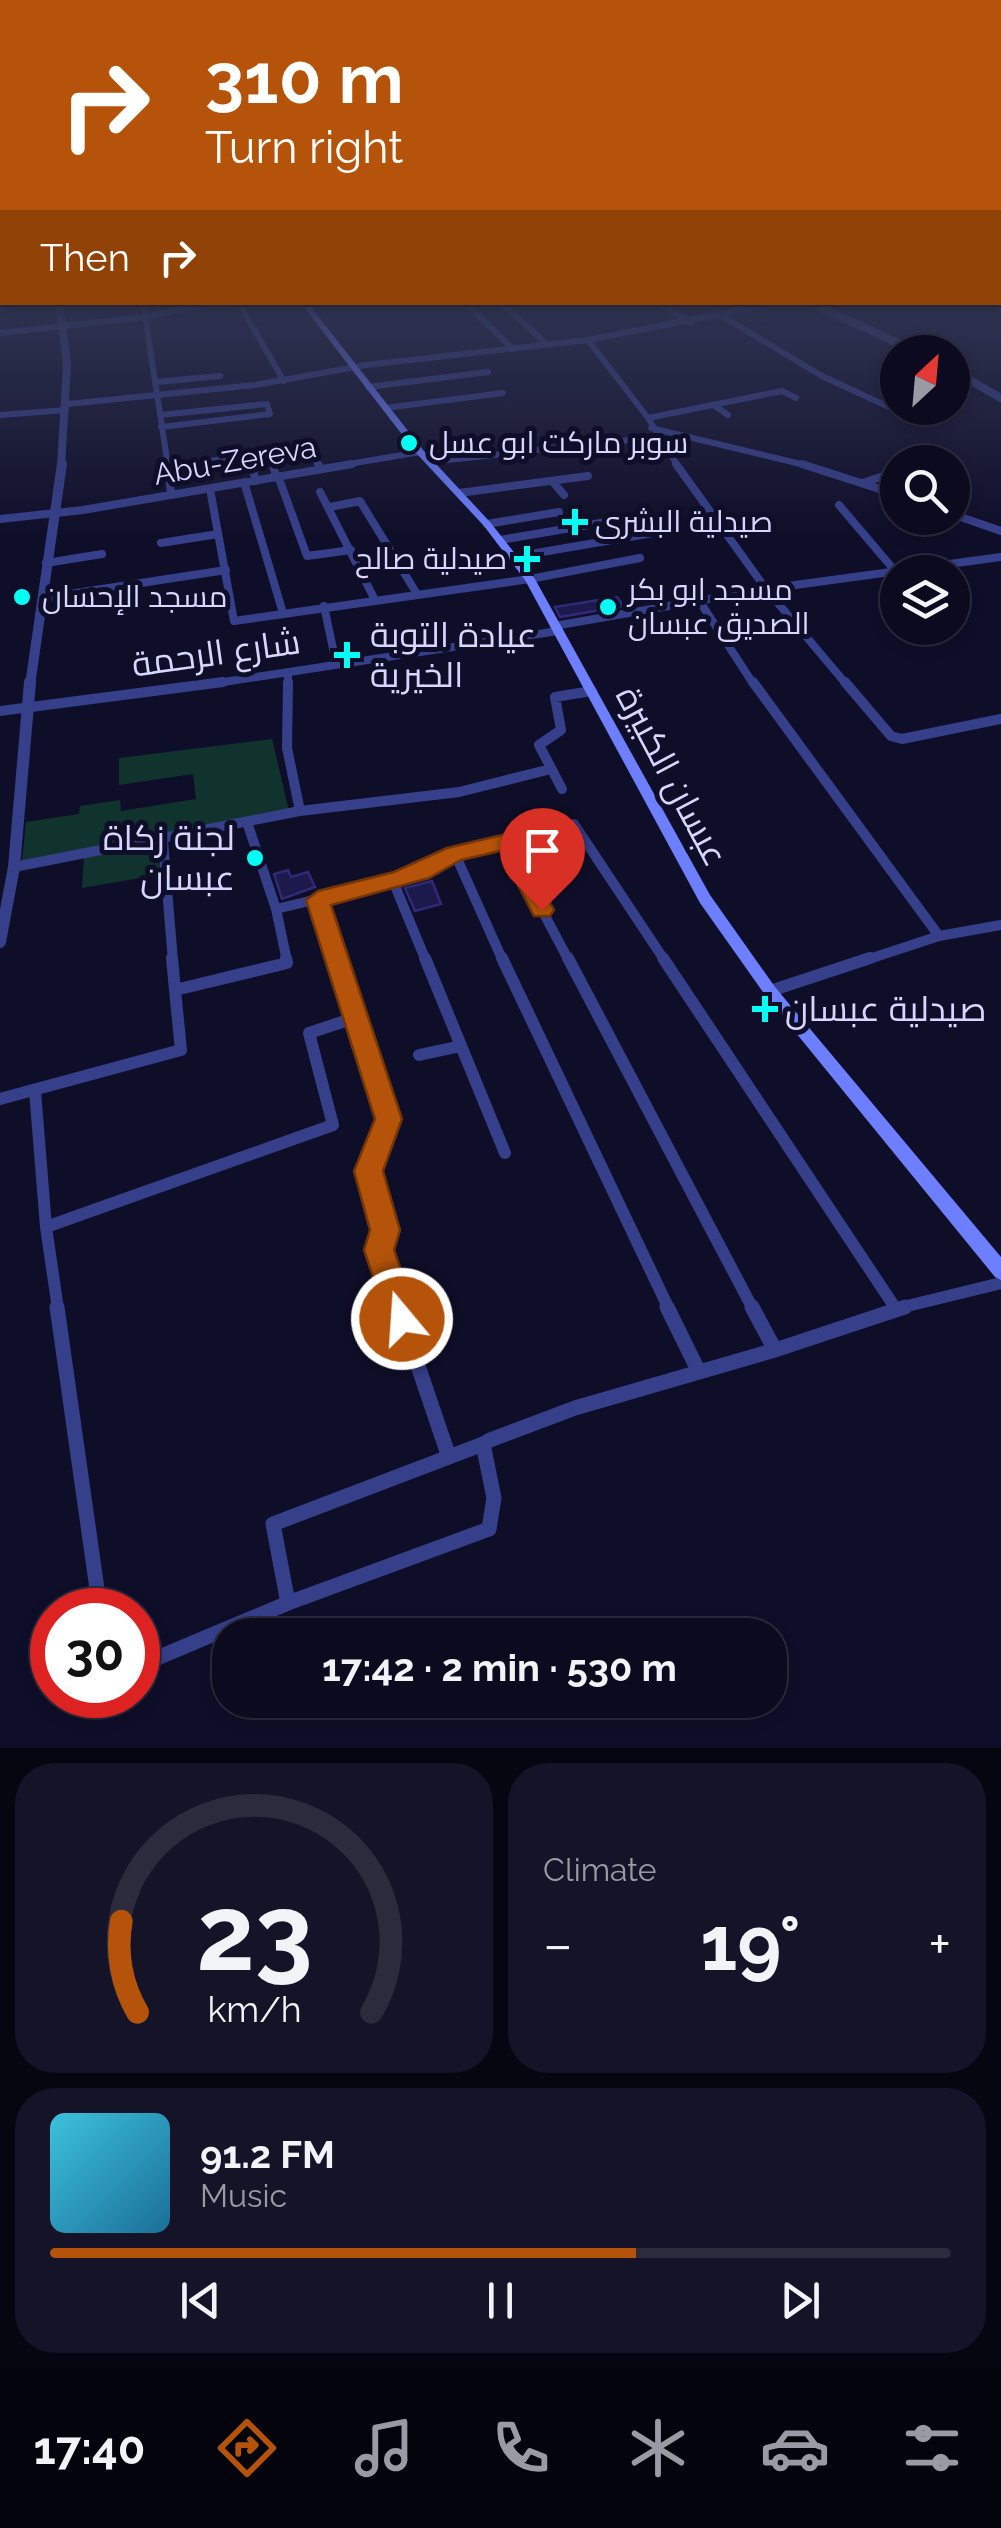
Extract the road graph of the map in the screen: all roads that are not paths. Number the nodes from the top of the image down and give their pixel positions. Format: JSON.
{"nodes":[{"id":1,"x":65,"y":374,"type":"edge"},
{"id":2,"x":155,"y":374,"type":"edge"},
{"id":3,"x":280,"y":374,"type":"edge"},
{"id":4,"x":327,"y":374,"type":"edge"},
{"id":5,"x":357,"y":374,"type":"edge"},
{"id":6,"x":475,"y":374,"type":"edge"},
{"id":7,"x":613,"y":374,"type":"edge"},
{"id":8,"x":818,"y":374,"type":"edge"},
{"id":9,"x":220,"y":376,"type":"dead end"},
{"id":10,"x":970,"y":380,"type":"edge"},
{"id":11,"x":284,"y":381,"type":"junction"},
{"id":12,"x":156,"y":382,"type":"junction"},
{"id":13,"x":368,"y":386,"type":"junction"},
{"id":14,"x":503,"y":393,"type":"dead end"},
{"id":15,"x":160,"y":395,"type":"junction"},
{"id":16,"x":796,"y":398,"type":"dead end"},
{"id":17,"x":1001,"y":398,"type":"edge"},
{"id":18,"x":880,"y":403,"type":"edge"},
{"id":19,"x":714,"y":406,"type":"junction"},
{"id":20,"x":67,"y":408,"type":"junction"},
{"id":21,"x":385,"y":408,"type":"junction"},
{"id":22,"x":0,"y":414,"type":"edge"},
{"id":23,"x":728,"y":415,"type":"dead end"},
{"id":24,"x":160,"y":416,"type":"junction"},
{"id":25,"x":649,"y":423,"type":"junction"},
{"id":26,"x":161,"y":430,"type":"junction"},
{"id":27,"x":198,"y":430,"type":"dead end"},
{"id":28,"x":657,"y":437,"type":"junction"},
{"id":29,"x":310,"y":448,"type":"dead end"},
{"id":30,"x":270,"y":452,"type":"dead end"},
{"id":31,"x":248,"y":455,"type":"dead end"},
{"id":32,"x":425,"y":457,"type":"junction"},
{"id":33,"x":232,"y":458,"type":"dead end"},
{"id":34,"x":166,"y":467,"type":"junction"},
{"id":35,"x":322,"y":469,"type":"junction"},
{"id":36,"x":277,"y":476,"type":"junction"},
{"id":37,"x":588,"y":476,"type":"dead end"},
{"id":38,"x":880,"y":478,"type":"edge"},
{"id":39,"x":256,"y":480,"type":"junction"},
{"id":40,"x":244,"y":482,"type":"junction"},
{"id":41,"x":552,"y":482,"type":"junction"},
{"id":42,"x":862,"y":483,"type":"junction"},
{"id":43,"x":210,"y":488,"type":"junction"},
{"id":44,"x":880,"y":489,"type":"edge"},
{"id":45,"x":320,"y":492,"type":"dead end"},
{"id":46,"x":458,"y":493,"type":"junction"},
{"id":47,"x":171,"y":495,"type":"junction"},
{"id":48,"x":564,"y":495,"type":"dead end"},
{"id":49,"x":839,"y":506,"type":"dead end"},
{"id":50,"x":330,"y":507,"type":"junction"},
{"id":51,"x":559,"y":512,"type":"dead end"},
{"id":52,"x":56,"y":513,"type":"junction"},
{"id":53,"x":0,"y":519,"type":"edge"},
{"id":54,"x":618,"y":520,"type":"dead end"},
{"id":55,"x":970,"y":520,"type":"edge"},
{"id":56,"x":487,"y":524,"type":"junction"},
{"id":57,"x":1001,"y":531,"type":"edge"},
{"id":58,"x":218,"y":534,"type":"junction"},
{"id":59,"x":654,"y":534,"type":"dead end"},
{"id":60,"x":500,"y":540,"type":"junction"},
{"id":61,"x":161,"y":543,"type":"dead end"},
{"id":62,"x":350,"y":550,"type":"junction"},
{"id":63,"x":102,"y":554,"type":"dead end"},
{"id":64,"x":881,"y":555,"type":"edge"},
{"id":65,"x":513,"y":556,"type":"junction"},
{"id":66,"x":640,"y":558,"type":"dead end"},
{"id":67,"x":1001,"y":558,"type":"edge"},
{"id":68,"x":970,"y":562,"type":"edge"},
{"id":69,"x":46,"y":563,"type":"junction"},
{"id":70,"x":226,"y":570,"type":"junction"},
{"id":71,"x":880,"y":574,"type":"edge"},
{"id":72,"x":530,"y":579,"type":"junction"},
{"id":73,"x":766,"y":589,"type":"junction"},
{"id":74,"x":417,"y":594,"type":"junction"},
{"id":75,"x":43,"y":598,"type":"junction"},
{"id":76,"x":375,"y":600,"type":"junction"},
{"id":77,"x":700,"y":602,"type":"junction"},
{"id":78,"x":324,"y":606,"type":"junction"},
{"id":79,"x":284,"y":613,"type":"junction"},
{"id":80,"x":556,"y":628,"type":"junction"},
{"id":81,"x":336,"y":663,"type":"junction"},
{"id":82,"x":288,"y":674,"type":"junction"},
{"id":83,"x":592,"y":691,"type":"junction"},
{"id":84,"x":26,"y":707,"type":"junction"},
{"id":85,"x":0,"y":711,"type":"edge"},
{"id":86,"x":1001,"y":719,"type":"edge"},
{"id":87,"x":551,"y":770,"type":"junction"},
{"id":88,"x":562,"y":789,"type":"dead end"},
{"id":89,"x":300,"y":810,"type":"junction"},
{"id":90,"x":247,"y":822,"type":"junction"},
{"id":91,"x":162,"y":841,"type":"junction"},
{"id":92,"x":506,"y":842,"type":"junction"},
{"id":93,"x":455,"y":854,"type":"junction"},
{"id":94,"x":14,"y":867,"type":"junction"},
{"id":95,"x":394,"y":881,"type":"junction"},
{"id":96,"x":318,"y":900,"type":"junction"},
{"id":97,"x":276,"y":909,"type":"junction"},
{"id":98,"x":1001,"y":925,"type":"edge"},
{"id":99,"x":939,"y":936,"type":"junction"},
{"id":100,"x":0,"y":942,"type":"edge"},
{"id":101,"x":175,"y":990,"type":"junction"},
{"id":102,"x":770,"y":990,"type":"junction"},
{"id":103,"x":354,"y":1018,"type":"junction"},
{"id":104,"x":461,"y":1046,"type":"junction"},
{"id":105,"x":419,"y":1054,"type":"dead end"},
{"id":106,"x":35,"y":1091,"type":"junction"},
{"id":107,"x":0,"y":1098,"type":"edge"},
{"id":108,"x":506,"y":1153,"type":"dead end"},
{"id":109,"x":46,"y":1227,"type":"junction"},
{"id":110,"x":1001,"y":1270,"type":"edge"},
{"id":111,"x":1001,"y":1283,"type":"edge"},
{"id":112,"x":896,"y":1310,"type":"junction"},
{"id":113,"x":775,"y":1350,"type":"junction"},
{"id":114,"x":698,"y":1370,"type":"junction"},
{"id":115,"x":483,"y":1444,"type":"junction"},
{"id":116,"x":448,"y":1457,"type":"junction"},
{"id":117,"x":97,"y":1588,"type":"edge"},
{"id":118,"x":288,"y":1603,"type":"junction"},
{"id":119,"x":160,"y":1657,"type":"edge"}],
"edges":[{"from":1,"to":20,"type":"street"},
{"from":2,"to":12,"type":"street"},
{"from":3,"to":11,"type":"street"},
{"from":4,"to":11,"type":"street"},
{"from":5,"to":13,"type":"main road","name":"عبسان الكبيرة"},
{"from":6,"to":13,"type":"street"},
{"from":7,"to":25,"type":"street"},
{"from":8,"to":18,"type":"street"},
{"from":9,"to":12,"type":"street"},
{"from":10,"to":17,"type":"street"},
{"from":11,"to":15,"type":"street"},
{"from":12,"to":15,"type":"street"},
{"from":13,"to":21,"type":"main road","name":"عبسان الكبيرة"},
{"from":14,"to":21,"type":"street"},
{"from":15,"to":20,"type":"street"},
{"from":15,"to":24,"type":"street"},
{"from":16,"to":19,"type":"street"},
{"from":19,"to":23,"type":"street"},
{"from":19,"to":25,"type":"street"},
{"from":20,"to":22,"type":"street"},
{"from":20,"to":52,"type":"street"},
{"from":21,"to":32,"type":"main road","name":"عبسان الكبيرة"},
{"from":24,"to":26,"type":"street"},
{"from":24,"to":26,"type":"street"},
{"from":25,"to":28,"type":"street"},
{"from":25,"to":42,"type":"street"},
{"from":26,"to":27,"type":"street"},
{"from":26,"to":34,"type":"street"},
{"from":28,"to":32,"type":"street","name":"Abu-Zereva"},
{"from":28,"to":73,"type":"street"},
{"from":29,"to":35,"type":"street"},
{"from":30,"to":36,"type":"street"},
{"from":31,"to":39,"type":"street"},
{"from":32,"to":35,"type":"street","name":"Abu-Zereva"},
{"from":32,"to":46,"type":"main road","name":"عبسان الكبيرة"},
{"from":33,"to":34,"type":"street"},
{"from":34,"to":47,"type":"street"},
{"from":35,"to":36,"type":"street","name":"Abu-Zereva"},
{"from":36,"to":39,"type":"street","name":"Abu-Zereva"},
{"from":36,"to":62,"type":"street"},
{"from":37,"to":41,"type":"street"},
{"from":38,"to":42,"type":"street"},
{"from":39,"to":40,"type":"street","name":"Abu-Zereva"},
{"from":40,"to":43,"type":"street","name":"Abu-Zereva"},
{"from":40,"to":79,"type":"street"},
{"from":41,"to":46,"type":"street"},
{"from":41,"to":48,"type":"street"},
{"from":42,"to":44,"type":"street"},
{"from":43,"to":47,"type":"street","name":"Abu-Zereva"},
{"from":43,"to":58,"type":"street"},
{"from":45,"to":50,"type":"street"},
{"from":46,"to":56,"type":"main road","name":"عبسان الكبيرة"},
{"from":47,"to":52,"type":"street","name":"Abu-Zereva"},
{"from":49,"to":64,"type":"street"},
{"from":50,"to":62,"type":"street"},
{"from":50,"to":74,"type":"street"},
{"from":51,"to":56,"type":"street"},
{"from":52,"to":53,"type":"street","name":"Abu-Zereva"},
{"from":52,"to":69,"type":"street"},
{"from":54,"to":60,"type":"street"},
{"from":55,"to":57,"type":"street"},
{"from":56,"to":60,"type":"main road","name":"عبسان الكبيرة"},
{"from":58,"to":61,"type":"street"},
{"from":58,"to":70,"type":"street"},
{"from":59,"to":65,"type":"street"},
{"from":60,"to":65,"type":"main road","name":"عبسان الكبيرة"},
{"from":62,"to":76,"type":"street"},
{"from":63,"to":69,"type":"street"},
{"from":65,"to":72,"type":"main road","name":"عبسان الكبيرة"},
{"from":66,"to":72,"type":"street"},
{"from":67,"to":68,"type":"street","name":"شارع الرحمة"},
{"from":69,"to":75,"type":"street"},
{"from":70,"to":75,"type":"street"},
{"from":70,"to":79,"type":"street"},
{"from":71,"to":73,"type":"street","name":"شارع الرحمة"},
{"from":72,"to":74,"type":"street"},
{"from":72,"to":80,"type":"main road","name":"عبسان الكبيرة"},
{"from":73,"to":77,"type":"street","name":"شارع الرحمة"},
{"from":73,"to":86,"type":"street"},
{"from":74,"to":76,"type":"street"},
{"from":75,"to":84,"type":"street"},
{"from":76,"to":78,"type":"street"},
{"from":77,"to":80,"type":"street","name":"شارع الرحمة"},
{"from":77,"to":99,"type":"street"},
{"from":78,"to":79,"type":"street"},
{"from":78,"to":81,"type":"street"},
{"from":80,"to":81,"type":"street","name":"شارع الرحمة"},
{"from":80,"to":83,"type":"main road","name":"عبسان الكبيرة"},
{"from":81,"to":82,"type":"street","name":"شارع الرحمة"},
{"from":82,"to":84,"type":"street","name":"شارع الرحمة"},
{"from":82,"to":89,"type":"street"},
{"from":83,"to":87,"type":"street"},
{"from":83,"to":102,"type":"main road","name":"عبسان الكبيرة"},
{"from":84,"to":85,"type":"street","name":"شارع الرحمة"},
{"from":84,"to":94,"type":"street"},
{"from":87,"to":88,"type":"street"},
{"from":87,"to":89,"type":"street"},
{"from":89,"to":90,"type":"street"},
{"from":90,"to":91,"type":"street"},
{"from":90,"to":97,"type":"street"},
{"from":91,"to":94,"type":"street"},
{"from":91,"to":101,"type":"street"},
{"from":92,"to":93,"type":"street"},
{"from":92,"to":112,"type":"street"},
{"from":92,"to":113,"type":"street"},
{"from":93,"to":95,"type":"street"},
{"from":93,"to":114,"type":"street"},
{"from":94,"to":100,"type":"street"},
{"from":95,"to":96,"type":"street"},
{"from":95,"to":104,"type":"street"},
{"from":96,"to":97,"type":"street"},
{"from":96,"to":103,"type":"street"},
{"from":97,"to":101,"type":"street"},
{"from":98,"to":99,"type":"street"},
{"from":99,"to":102,"type":"street"},
{"from":101,"to":106,"type":"street"},
{"from":102,"to":110,"type":"main road","name":"عبسان الكبيرة"},
{"from":103,"to":109,"type":"street"},
{"from":103,"to":116,"type":"street"},
{"from":104,"to":105,"type":"street"},
{"from":104,"to":108,"type":"street"},
{"from":106,"to":107,"type":"street"},
{"from":106,"to":109,"type":"street"},
{"from":109,"to":117,"type":"street"},
{"from":111,"to":112,"type":"street"},
{"from":112,"to":113,"type":"street"},
{"from":113,"to":114,"type":"street"},
{"from":114,"to":115,"type":"street"},
{"from":115,"to":116,"type":"street"},
{"from":115,"to":118,"type":"street"},
{"from":116,"to":118,"type":"street"},
{"from":118,"to":119,"type":"street"}]}
